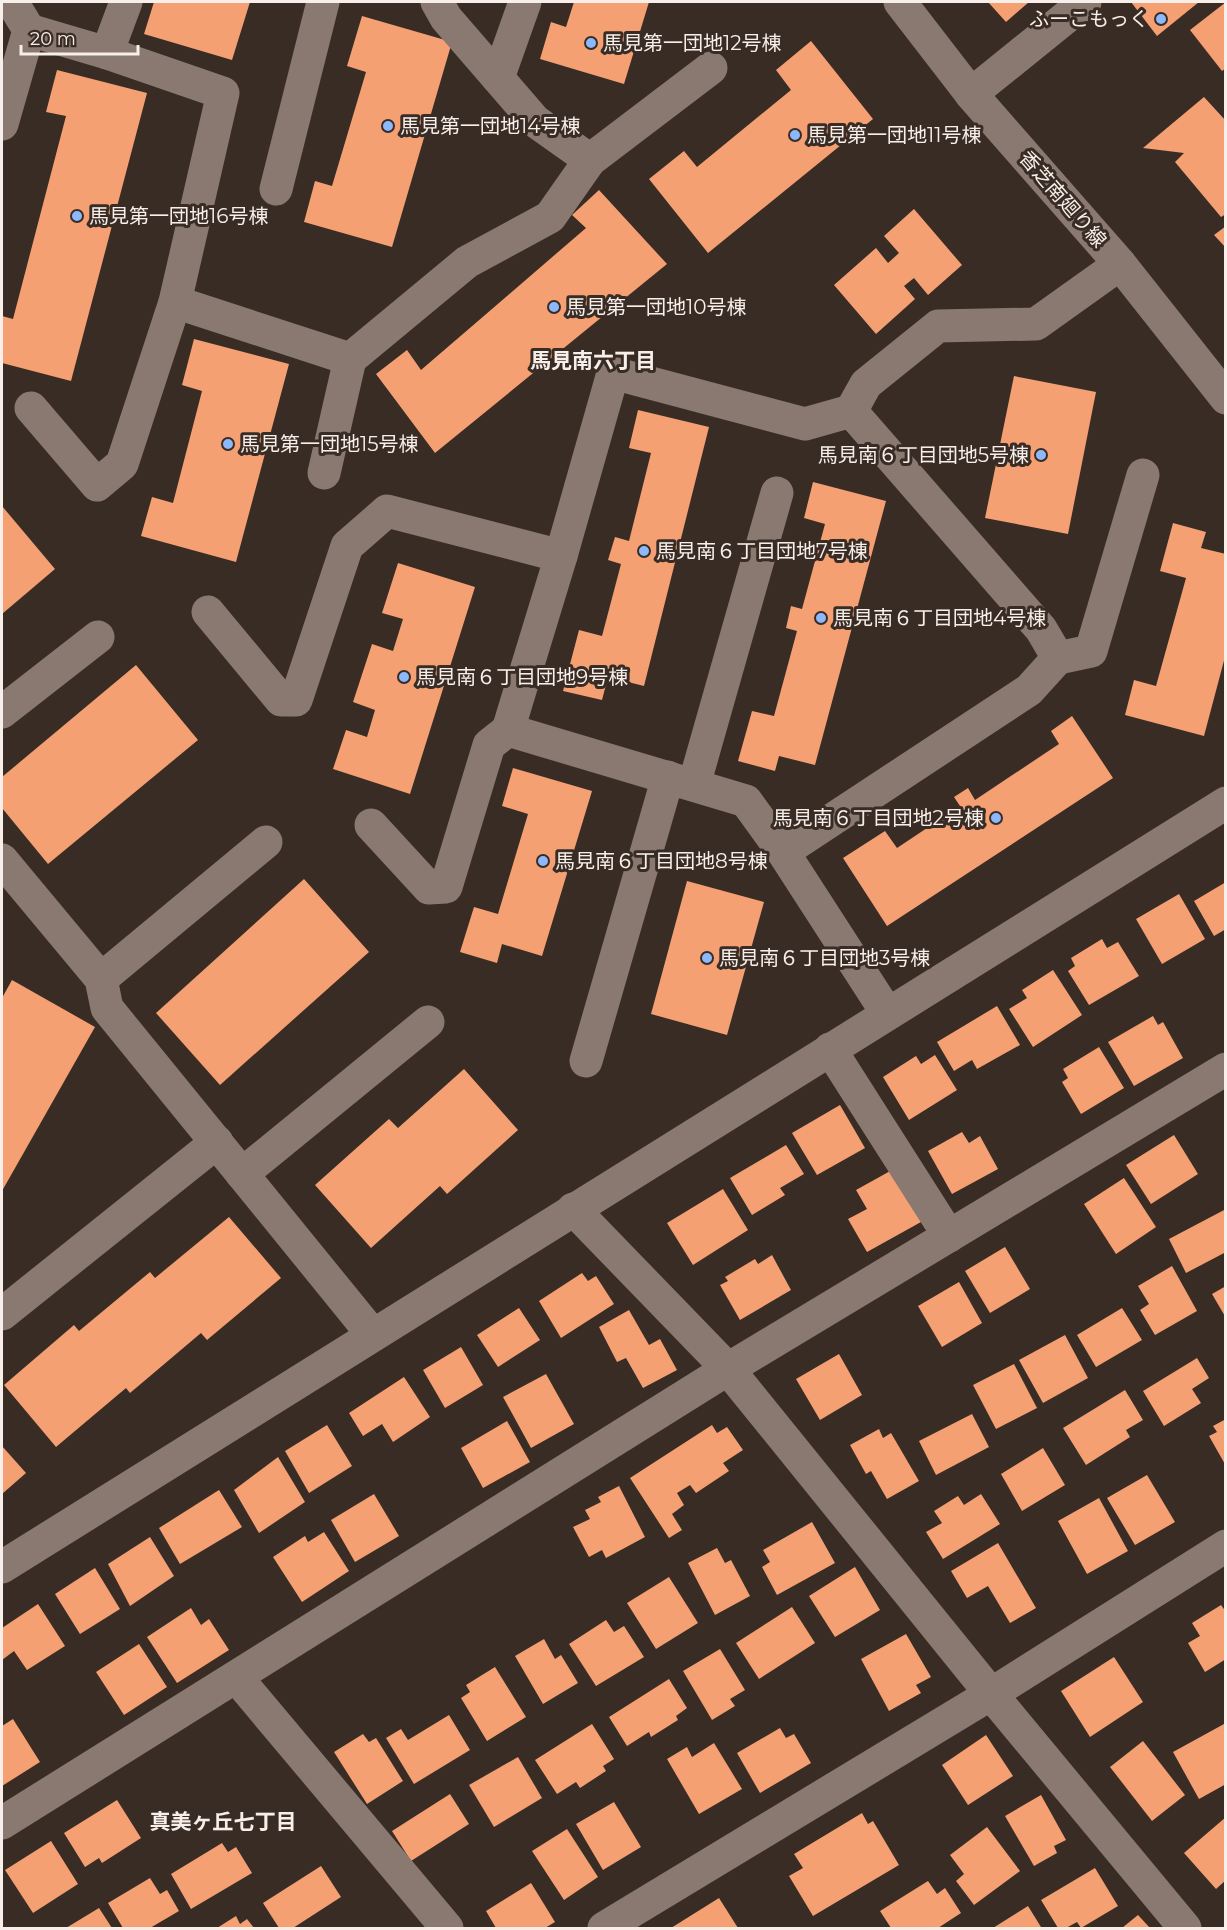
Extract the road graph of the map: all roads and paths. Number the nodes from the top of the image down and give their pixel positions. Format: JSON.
{"nodes":[{"id":1,"x":12,"y":2,"type":"edge"},
{"id":2,"x":126,"y":2,"type":"edge"},
{"id":3,"x":323,"y":2,"type":"edge"},
{"id":4,"x":437,"y":2,"type":"edge"},
{"id":5,"x":525,"y":2,"type":"edge"},
{"id":6,"x":900,"y":2,"type":"edge"},
{"id":7,"x":1085,"y":2,"type":"edge"},
{"id":8,"x":29,"y":30,"type":"junction"},
{"id":9,"x":107,"y":53,"type":"junction"},
{"id":10,"x":711,"y":68,"type":"dead end"},
{"id":11,"x":498,"y":78,"type":"junction"},
{"id":12,"x":971,"y":94,"type":"junction"},
{"id":13,"x":2,"y":124,"type":"edge"},
{"id":14,"x":590,"y":160,"type":"junction"},
{"id":15,"x":276,"y":189,"type":"dead end"},
{"id":16,"x":1120,"y":264,"type":"junction"},
{"id":17,"x":176,"y":302,"type":"junction"},
{"id":18,"x":350,"y":359,"type":"junction"},
{"id":19,"x":1226,"y":398,"type":"edge"},
{"id":20,"x":31,"y":408,"type":"dead end"},
{"id":21,"x":851,"y":411,"type":"junction"},
{"id":22,"x":324,"y":473,"type":"dead end"},
{"id":23,"x":1143,"y":475,"type":"dead end"},
{"id":24,"x":777,"y":492,"type":"dead end"},
{"id":25,"x":561,"y":556,"type":"junction"},
{"id":26,"x":208,"y":612,"type":"dead end"},
{"id":27,"x":98,"y":637,"type":"dead end"},
{"id":28,"x":1058,"y":658,"type":"junction"},
{"id":29,"x":2,"y":711,"type":"edge"},
{"id":30,"x":508,"y":730,"type":"junction"},
{"id":31,"x":681,"y":781,"type":"junction"},
{"id":32,"x":1226,"y":803,"type":"edge"},
{"id":33,"x":371,"y":825,"type":"dead end"},
{"id":34,"x":266,"y":842,"type":"dead end"},
{"id":35,"x":783,"y":852,"type":"junction"},
{"id":36,"x":5,"y":876,"type":"edge"},
{"id":37,"x":101,"y":979,"type":"junction"},
{"id":38,"x":887,"y":1013,"type":"junction"},
{"id":39,"x":428,"y":1022,"type":"dead end"},
{"id":40,"x":830,"y":1049,"type":"junction"},
{"id":41,"x":586,"y":1061,"type":"dead end"},
{"id":42,"x":1226,"y":1069,"type":"edge"},
{"id":43,"x":216,"y":1142,"type":"junction"},
{"id":44,"x":242,"y":1174,"type":"junction"},
{"id":45,"x":573,"y":1209,"type":"junction"},
{"id":46,"x":949,"y":1236,"type":"junction"},
{"id":47,"x":2,"y":1314,"type":"edge"},
{"id":48,"x":373,"y":1335,"type":"junction"},
{"id":49,"x":728,"y":1369,"type":"junction"},
{"id":50,"x":1226,"y":1546,"type":"edge"},
{"id":51,"x":2,"y":1567,"type":"edge"},
{"id":52,"x":237,"y":1678,"type":"junction"},
{"id":53,"x":991,"y":1694,"type":"junction"},
{"id":54,"x":2,"y":1823,"type":"edge"},
{"id":55,"x":447,"y":1929,"type":"edge"},
{"id":56,"x":604,"y":1929,"type":"edge"},
{"id":57,"x":1185,"y":1929,"type":"edge"}],
"edges":[{"from":1,"to":8,"type":"street"},
{"from":2,"to":9,"type":"street"},
{"from":3,"to":15,"type":"street"},
{"from":4,"to":11,"type":"street"},
{"from":5,"to":11,"type":"street"},
{"from":6,"to":12,"type":"street","name":"香芝南廻り線"},
{"from":7,"to":12,"type":"street"},
{"from":8,"to":9,"type":"street"},
{"from":8,"to":13,"type":"street"},
{"from":9,"to":17,"type":"street"},
{"from":10,"to":14,"type":"street"},
{"from":11,"to":14,"type":"street"},
{"from":12,"to":16,"type":"street","name":"香芝南廻り線"},
{"from":14,"to":18,"type":"street"},
{"from":16,"to":19,"type":"street","name":"香芝南廻り線"},
{"from":16,"to":21,"type":"street"},
{"from":17,"to":18,"type":"street"},
{"from":17,"to":20,"type":"street"},
{"from":18,"to":22,"type":"street"},
{"from":21,"to":25,"type":"street"},
{"from":21,"to":28,"type":"street"},
{"from":23,"to":28,"type":"street"},
{"from":24,"to":31,"type":"street"},
{"from":25,"to":26,"type":"street"},
{"from":25,"to":30,"type":"street"},
{"from":27,"to":29,"type":"street"},
{"from":28,"to":35,"type":"street"},
{"from":30,"to":31,"type":"street"},
{"from":30,"to":33,"type":"street"},
{"from":31,"to":35,"type":"street"},
{"from":31,"to":41,"type":"street"},
{"from":32,"to":38,"type":"street"},
{"from":34,"to":37,"type":"street"},
{"from":35,"to":38,"type":"street"},
{"from":36,"to":37,"type":"street"},
{"from":37,"to":43,"type":"street"},
{"from":38,"to":40,"type":"street"},
{"from":39,"to":44,"type":"street"},
{"from":40,"to":45,"type":"street"},
{"from":40,"to":46,"type":"street"},
{"from":42,"to":46,"type":"street"},
{"from":43,"to":44,"type":"street"},
{"from":43,"to":47,"type":"street"},
{"from":44,"to":48,"type":"street"},
{"from":45,"to":48,"type":"street"},
{"from":45,"to":49,"type":"street"},
{"from":46,"to":49,"type":"street"},
{"from":48,"to":51,"type":"street"},
{"from":49,"to":52,"type":"street"},
{"from":49,"to":53,"type":"street"},
{"from":50,"to":53,"type":"street"},
{"from":52,"to":54,"type":"street"},
{"from":52,"to":55,"type":"street"},
{"from":53,"to":56,"type":"street"},
{"from":53,"to":57,"type":"street"}]}
